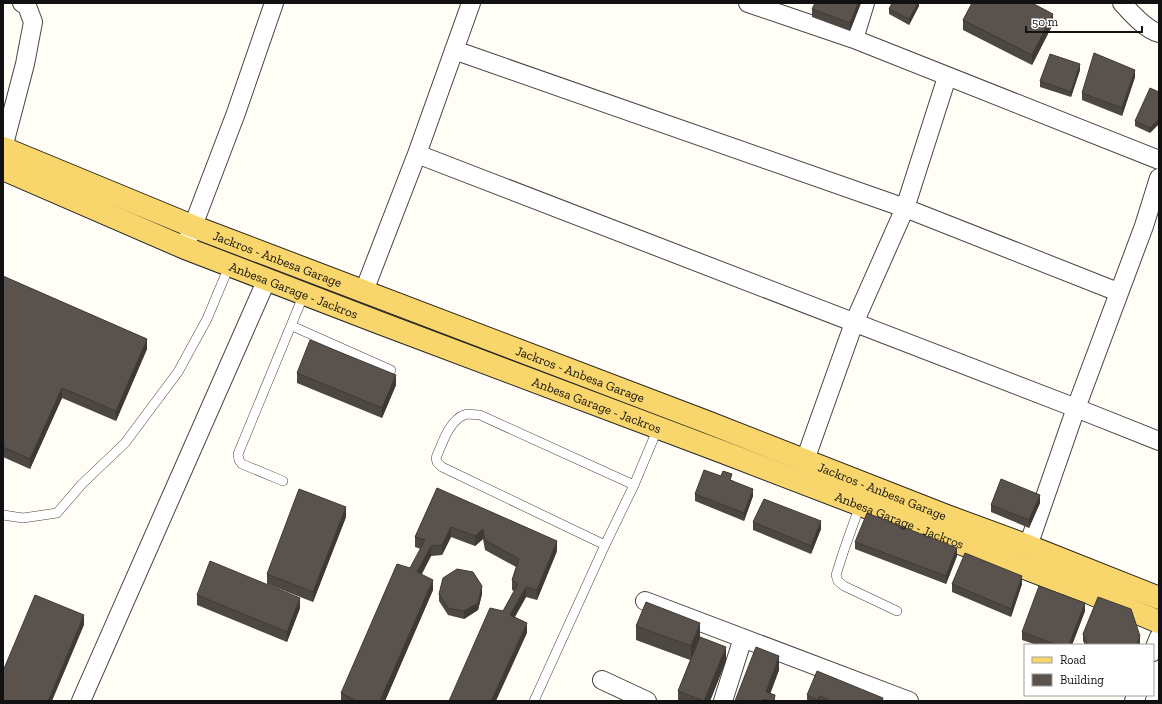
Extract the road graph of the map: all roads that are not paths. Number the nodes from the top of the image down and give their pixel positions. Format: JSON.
{"nodes":[{"id":1,"x":22,"y":3,"type":"edge"},
{"id":2,"x":274,"y":3,"type":"edge"},
{"id":3,"x":471,"y":3,"type":"edge"},
{"id":4,"x":748,"y":3,"type":"edge"},
{"id":5,"x":865,"y":3,"type":"edge"},
{"id":6,"x":1122,"y":3,"type":"edge"},
{"id":7,"x":1159,"y":33,"type":"edge"},
{"id":8,"x":854,"y":39,"type":"junction"},
{"id":9,"x":454,"y":50,"type":"junction"},
{"id":10,"x":947,"y":76,"type":"junction"},
{"id":11,"x":3,"y":148,"type":"edge"},
{"id":12,"x":417,"y":154,"type":"junction"},
{"id":13,"x":1159,"y":160,"type":"edge"},
{"id":14,"x":3,"y":169,"type":"edge"},
{"id":15,"x":1159,"y":178,"type":"edge"},
{"id":16,"x":36,"y":183,"type":"junction"},
{"id":17,"x":3,"y":186,"type":"edge"},
{"id":18,"x":906,"y":208,"type":"junction"},
{"id":19,"x":193,"y":226,"type":"junction"},
{"id":20,"x":185,"y":248,"type":"junction"},
{"id":21,"x":230,"y":264,"type":"junction"},
{"id":22,"x":267,"y":278,"type":"junction"},
{"id":23,"x":364,"y":291,"type":"junction"},
{"id":24,"x":1118,"y":292,"type":"junction"},
{"id":25,"x":304,"y":293,"type":"junction"},
{"id":26,"x":854,"y":323,"type":"junction"},
{"id":27,"x":292,"y":326,"type":"junction"},
{"id":28,"x":391,"y":370,"type":"dead end"},
{"id":29,"x":575,"y":372,"type":"junction"},
{"id":30,"x":568,"y":394,"type":"junction"},
{"id":31,"x":1076,"y":408,"type":"junction"},
{"id":32,"x":658,"y":428,"type":"junction"},
{"id":33,"x":1159,"y":441,"type":"edge"},
{"id":34,"x":805,"y":460,"type":"junction"},
{"id":35,"x":283,"y":481,"type":"dead end"},
{"id":36,"x":634,"y":485,"type":"junction"},
{"id":37,"x":860,"y":505,"type":"junction"},
{"id":38,"x":3,"y":515,"type":"edge"},
{"id":39,"x":605,"y":545,"type":"junction"},
{"id":40,"x":1028,"y":546,"type":"junction"},
{"id":41,"x":1159,"y":598,"type":"edge"},
{"id":42,"x":645,"y":601,"type":"edge"},
{"id":43,"x":897,"y":611,"type":"dead end"},
{"id":44,"x":1159,"y":622,"type":"edge"},
{"id":45,"x":1159,"y":637,"type":"edge"},
{"id":46,"x":743,"y":638,"type":"junction"},
{"id":47,"x":1154,"y":650,"type":"edge"},
{"id":48,"x":602,"y":680,"type":"dead end"},
{"id":49,"x":81,"y":701,"type":"edge"},
{"id":50,"x":534,"y":701,"type":"edge"},
{"id":51,"x":647,"y":701,"type":"edge"},
{"id":52,"x":723,"y":701,"type":"edge"},
{"id":53,"x":909,"y":701,"type":"edge"}],
"edges":[{"from":1,"to":11,"type":"street"},
{"from":2,"to":19,"type":"street"},
{"from":3,"to":9,"type":"street"},
{"from":4,"to":8,"type":"street"},
{"from":5,"to":8,"type":"street"},
{"from":6,"to":7,"type":"street"},
{"from":8,"to":10,"type":"street"},
{"from":9,"to":12,"type":"street"},
{"from":9,"to":18,"type":"street"},
{"from":10,"to":13,"type":"street"},
{"from":10,"to":18,"type":"street"},
{"from":11,"to":19,"type":"main road","name":"Jackros - Anbesa Garage"},
{"from":12,"to":23,"type":"street"},
{"from":12,"to":26,"type":"street"},
{"from":14,"to":16,"type":"main road","name":"Anbesa Garage - Jackros"},
{"from":15,"to":24,"type":"street"},
{"from":16,"to":17,"type":"main road"},
{"from":16,"to":20,"type":"main road","name":"Anbesa Garage - Jackros"},
{"from":18,"to":24,"type":"street"},
{"from":18,"to":26,"type":"street"},
{"from":19,"to":20,"type":"street"},
{"from":19,"to":23,"type":"main road","name":"Jackros - Anbesa Garage"},
{"from":20,"to":21,"type":"main road","name":"Anbesa Garage - Jackros"},
{"from":21,"to":22,"type":"main road","name":"Anbesa Garage - Jackros"},
{"from":21,"to":38,"type":"lane"},
{"from":22,"to":25,"type":"main road","name":"Anbesa Garage - Jackros"},
{"from":22,"to":49,"type":"street"},
{"from":23,"to":29,"type":"main road","name":"Jackros - Anbesa Garage"},
{"from":24,"to":31,"type":"street"},
{"from":25,"to":27,"type":"lane"},
{"from":25,"to":30,"type":"main road","name":"Anbesa Garage - Jackros"},
{"from":26,"to":31,"type":"street"},
{"from":26,"to":34,"type":"street"},
{"from":27,"to":28,"type":"lane"},
{"from":27,"to":35,"type":"lane"},
{"from":29,"to":30,"type":"main road"},
{"from":29,"to":34,"type":"main road","name":"Jackros - Anbesa Garage"},
{"from":30,"to":32,"type":"main road","name":"Anbesa Garage - Jackros"},
{"from":31,"to":33,"type":"street"},
{"from":31,"to":40,"type":"street"},
{"from":32,"to":36,"type":"lane"},
{"from":32,"to":37,"type":"main road","name":"Anbesa Garage - Jackros"},
{"from":34,"to":40,"type":"main road","name":"Jackros - Anbesa Garage"},
{"from":36,"to":39,"type":"lane"},
{"from":36,"to":39,"type":"lane"},
{"from":37,"to":43,"type":"lane"},
{"from":37,"to":44,"type":"main road","name":"Anbesa Garage - Jackros"},
{"from":39,"to":50,"type":"lane"},
{"from":40,"to":41,"type":"main road","name":"Jackros - Anbesa Garage"},
{"from":42,"to":46,"type":"street"},
{"from":45,"to":47,"type":"street"},
{"from":46,"to":52,"type":"street"},
{"from":46,"to":53,"type":"street"},
{"from":48,"to":51,"type":"street"}]}
